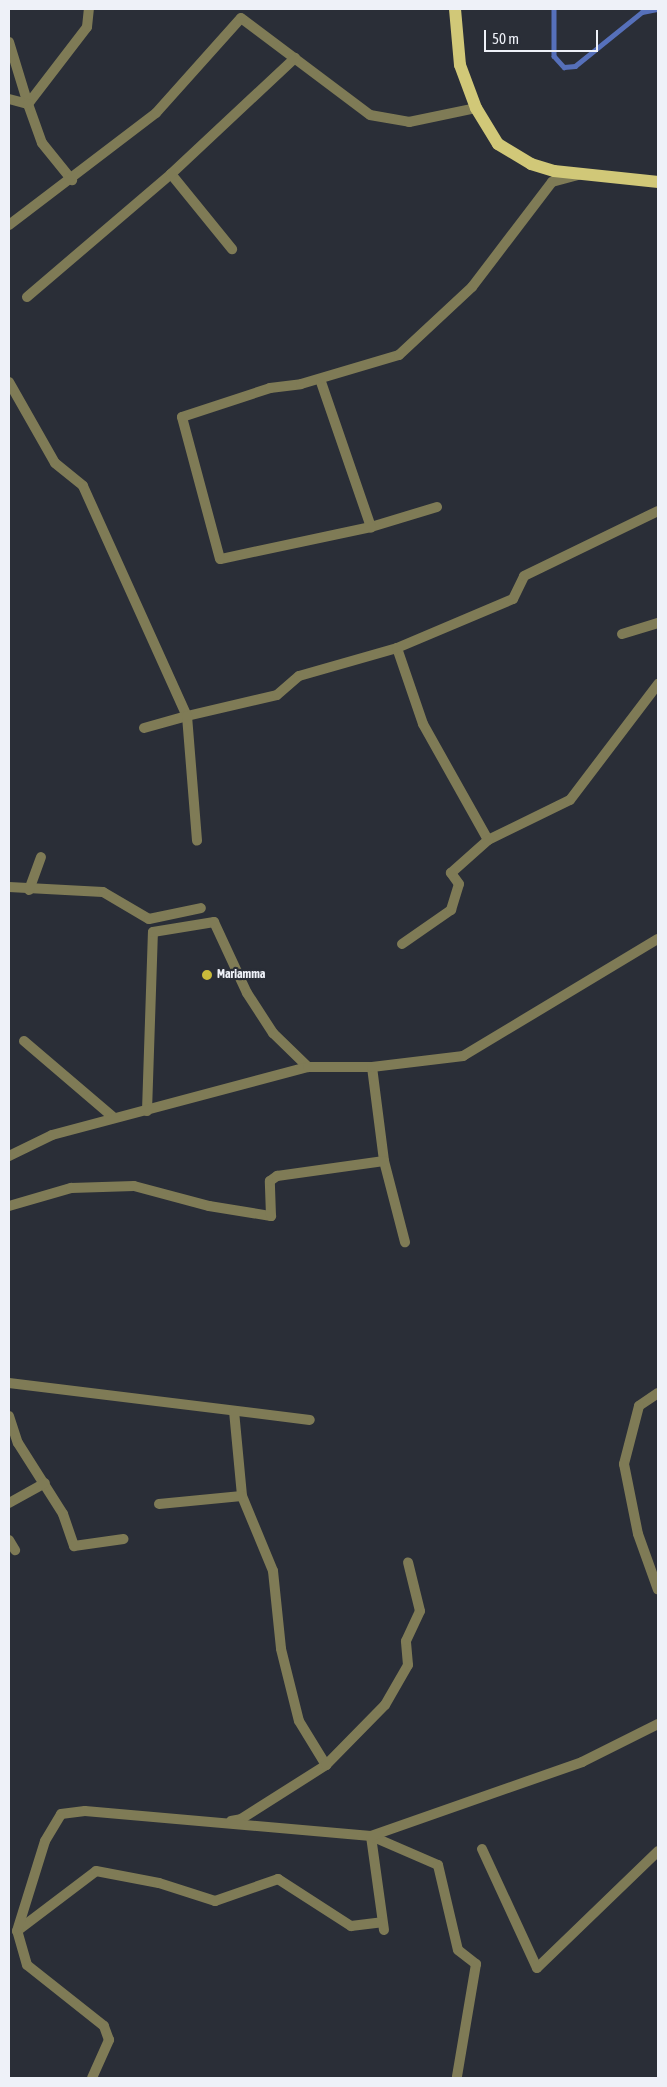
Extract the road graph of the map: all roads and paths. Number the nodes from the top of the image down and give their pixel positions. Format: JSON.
{"nodes":[{"id":1,"x":89,"y":9,"type":"edge"},
{"id":2,"x":455,"y":9,"type":"edge"},
{"id":3,"x":9,"y":42,"type":"edge"},
{"id":4,"x":295,"y":58,"type":"junction"},
{"id":5,"x":9,"y":99,"type":"edge"},
{"id":6,"x":28,"y":104,"type":"junction"},
{"id":7,"x":476,"y":108,"type":"junction"},
{"id":8,"x":171,"y":174,"type":"junction"},
{"id":9,"x":584,"y":174,"type":"junction"},
{"id":10,"x":72,"y":180,"type":"junction"},
{"id":11,"x":658,"y":182,"type":"edge"},
{"id":12,"x":9,"y":225,"type":"edge"},
{"id":13,"x":232,"y":250,"type":"dead end"},
{"id":14,"x":27,"y":297,"type":"dead end"},
{"id":15,"x":320,"y":379,"type":"junction"},
{"id":16,"x":9,"y":382,"type":"edge"},
{"id":17,"x":438,"y":507,"type":"dead end"},
{"id":18,"x":658,"y":511,"type":"edge"},
{"id":19,"x":370,"y":527,"type":"junction"},
{"id":20,"x":658,"y":623,"type":"edge"},
{"id":21,"x":622,"y":634,"type":"dead end"},
{"id":22,"x":397,"y":648,"type":"junction"},
{"id":23,"x":658,"y":684,"type":"edge"},
{"id":24,"x":187,"y":716,"type":"junction"},
{"id":25,"x":144,"y":728,"type":"dead end"},
{"id":26,"x":488,"y":840,"type":"junction"},
{"id":27,"x":197,"y":841,"type":"dead end"},
{"id":28,"x":41,"y":857,"type":"dead end"},
{"id":29,"x":9,"y":887,"type":"edge"},
{"id":30,"x":29,"y":890,"type":"junction"},
{"id":31,"x":201,"y":908,"type":"dead end"},
{"id":32,"x":658,"y":939,"type":"edge"},
{"id":33,"x":402,"y":944,"type":"dead end"},
{"id":34,"x":24,"y":1041,"type":"dead end"},
{"id":35,"x":308,"y":1067,"type":"junction"},
{"id":36,"x":372,"y":1067,"type":"junction"},
{"id":37,"x":147,"y":1111,"type":"junction"},
{"id":38,"x":114,"y":1118,"type":"junction"},
{"id":39,"x":9,"y":1156,"type":"edge"},
{"id":40,"x":384,"y":1161,"type":"junction"},
{"id":41,"x":9,"y":1206,"type":"edge"},
{"id":42,"x":405,"y":1242,"type":"dead end"},
{"id":43,"x":9,"y":1383,"type":"edge"},
{"id":44,"x":658,"y":1393,"type":"edge"},
{"id":45,"x":234,"y":1411,"type":"junction"},
{"id":46,"x":9,"y":1416,"type":"edge"},
{"id":47,"x":310,"y":1420,"type":"dead end"},
{"id":48,"x":45,"y":1483,"type":"junction"},
{"id":49,"x":242,"y":1496,"type":"junction"},
{"id":50,"x":9,"y":1503,"type":"edge"},
{"id":51,"x":159,"y":1504,"type":"dead end"},
{"id":52,"x":124,"y":1539,"type":"dead end"},
{"id":53,"x":9,"y":1540,"type":"edge"},
{"id":54,"x":15,"y":1550,"type":"dead end"},
{"id":55,"x":408,"y":1562,"type":"dead end"},
{"id":56,"x":658,"y":1590,"type":"edge"},
{"id":57,"x":658,"y":1724,"type":"edge"},
{"id":58,"x":326,"y":1765,"type":"junction"},
{"id":59,"x":217,"y":1823,"type":"junction"},
{"id":60,"x":370,"y":1836,"type":"junction"},
{"id":61,"x":482,"y":1849,"type":"dead end"},
{"id":62,"x":658,"y":1851,"type":"edge"},
{"id":63,"x":17,"y":1930,"type":"junction"},
{"id":64,"x":457,"y":2076,"type":"dead end"},
{"id":65,"x":92,"y":2078,"type":"edge"}],
"edges":[{"from":1,"to":6,"type":"street"},
{"from":2,"to":7,"type":"main road"},
{"from":3,"to":6,"type":"street"},
{"from":4,"to":7,"type":"street"},
{"from":4,"to":8,"type":"street"},
{"from":4,"to":10,"type":"street"},
{"from":5,"to":6,"type":"street"},
{"from":6,"to":10,"type":"street"},
{"from":7,"to":9,"type":"main road"},
{"from":8,"to":13,"type":"street"},
{"from":8,"to":14,"type":"street"},
{"from":9,"to":11,"type":"main road"},
{"from":9,"to":15,"type":"street"},
{"from":10,"to":12,"type":"street"},
{"from":15,"to":19,"type":"street"},
{"from":15,"to":19,"type":"street"},
{"from":16,"to":24,"type":"street"},
{"from":17,"to":19,"type":"street"},
{"from":18,"to":22,"type":"street"},
{"from":20,"to":21,"type":"street"},
{"from":22,"to":24,"type":"street"},
{"from":22,"to":26,"type":"street"},
{"from":23,"to":26,"type":"street"},
{"from":24,"to":25,"type":"street"},
{"from":24,"to":27,"type":"street"},
{"from":26,"to":33,"type":"street"},
{"from":28,"to":30,"type":"street"},
{"from":29,"to":30,"type":"street"},
{"from":30,"to":31,"type":"street"},
{"from":32,"to":36,"type":"street"},
{"from":34,"to":38,"type":"street"},
{"from":35,"to":36,"type":"street"},
{"from":35,"to":37,"type":"street"},
{"from":35,"to":37,"type":"street"},
{"from":36,"to":40,"type":"street"},
{"from":37,"to":38,"type":"street"},
{"from":38,"to":39,"type":"street"},
{"from":40,"to":41,"type":"street"},
{"from":40,"to":42,"type":"street"},
{"from":43,"to":45,"type":"street"},
{"from":44,"to":56,"type":"street"},
{"from":45,"to":47,"type":"street"},
{"from":45,"to":49,"type":"street"},
{"from":46,"to":48,"type":"street"},
{"from":48,"to":50,"type":"street"},
{"from":48,"to":52,"type":"street"},
{"from":49,"to":51,"type":"street"},
{"from":49,"to":58,"type":"street"},
{"from":53,"to":54,"type":"street"},
{"from":55,"to":58,"type":"street"},
{"from":57,"to":60,"type":"street"},
{"from":58,"to":59,"type":"street"},
{"from":59,"to":60,"type":"street"},
{"from":59,"to":63,"type":"street"},
{"from":60,"to":63,"type":"street"},
{"from":60,"to":64,"type":"street"},
{"from":61,"to":62,"type":"street"},
{"from":63,"to":65,"type":"street"}]}
